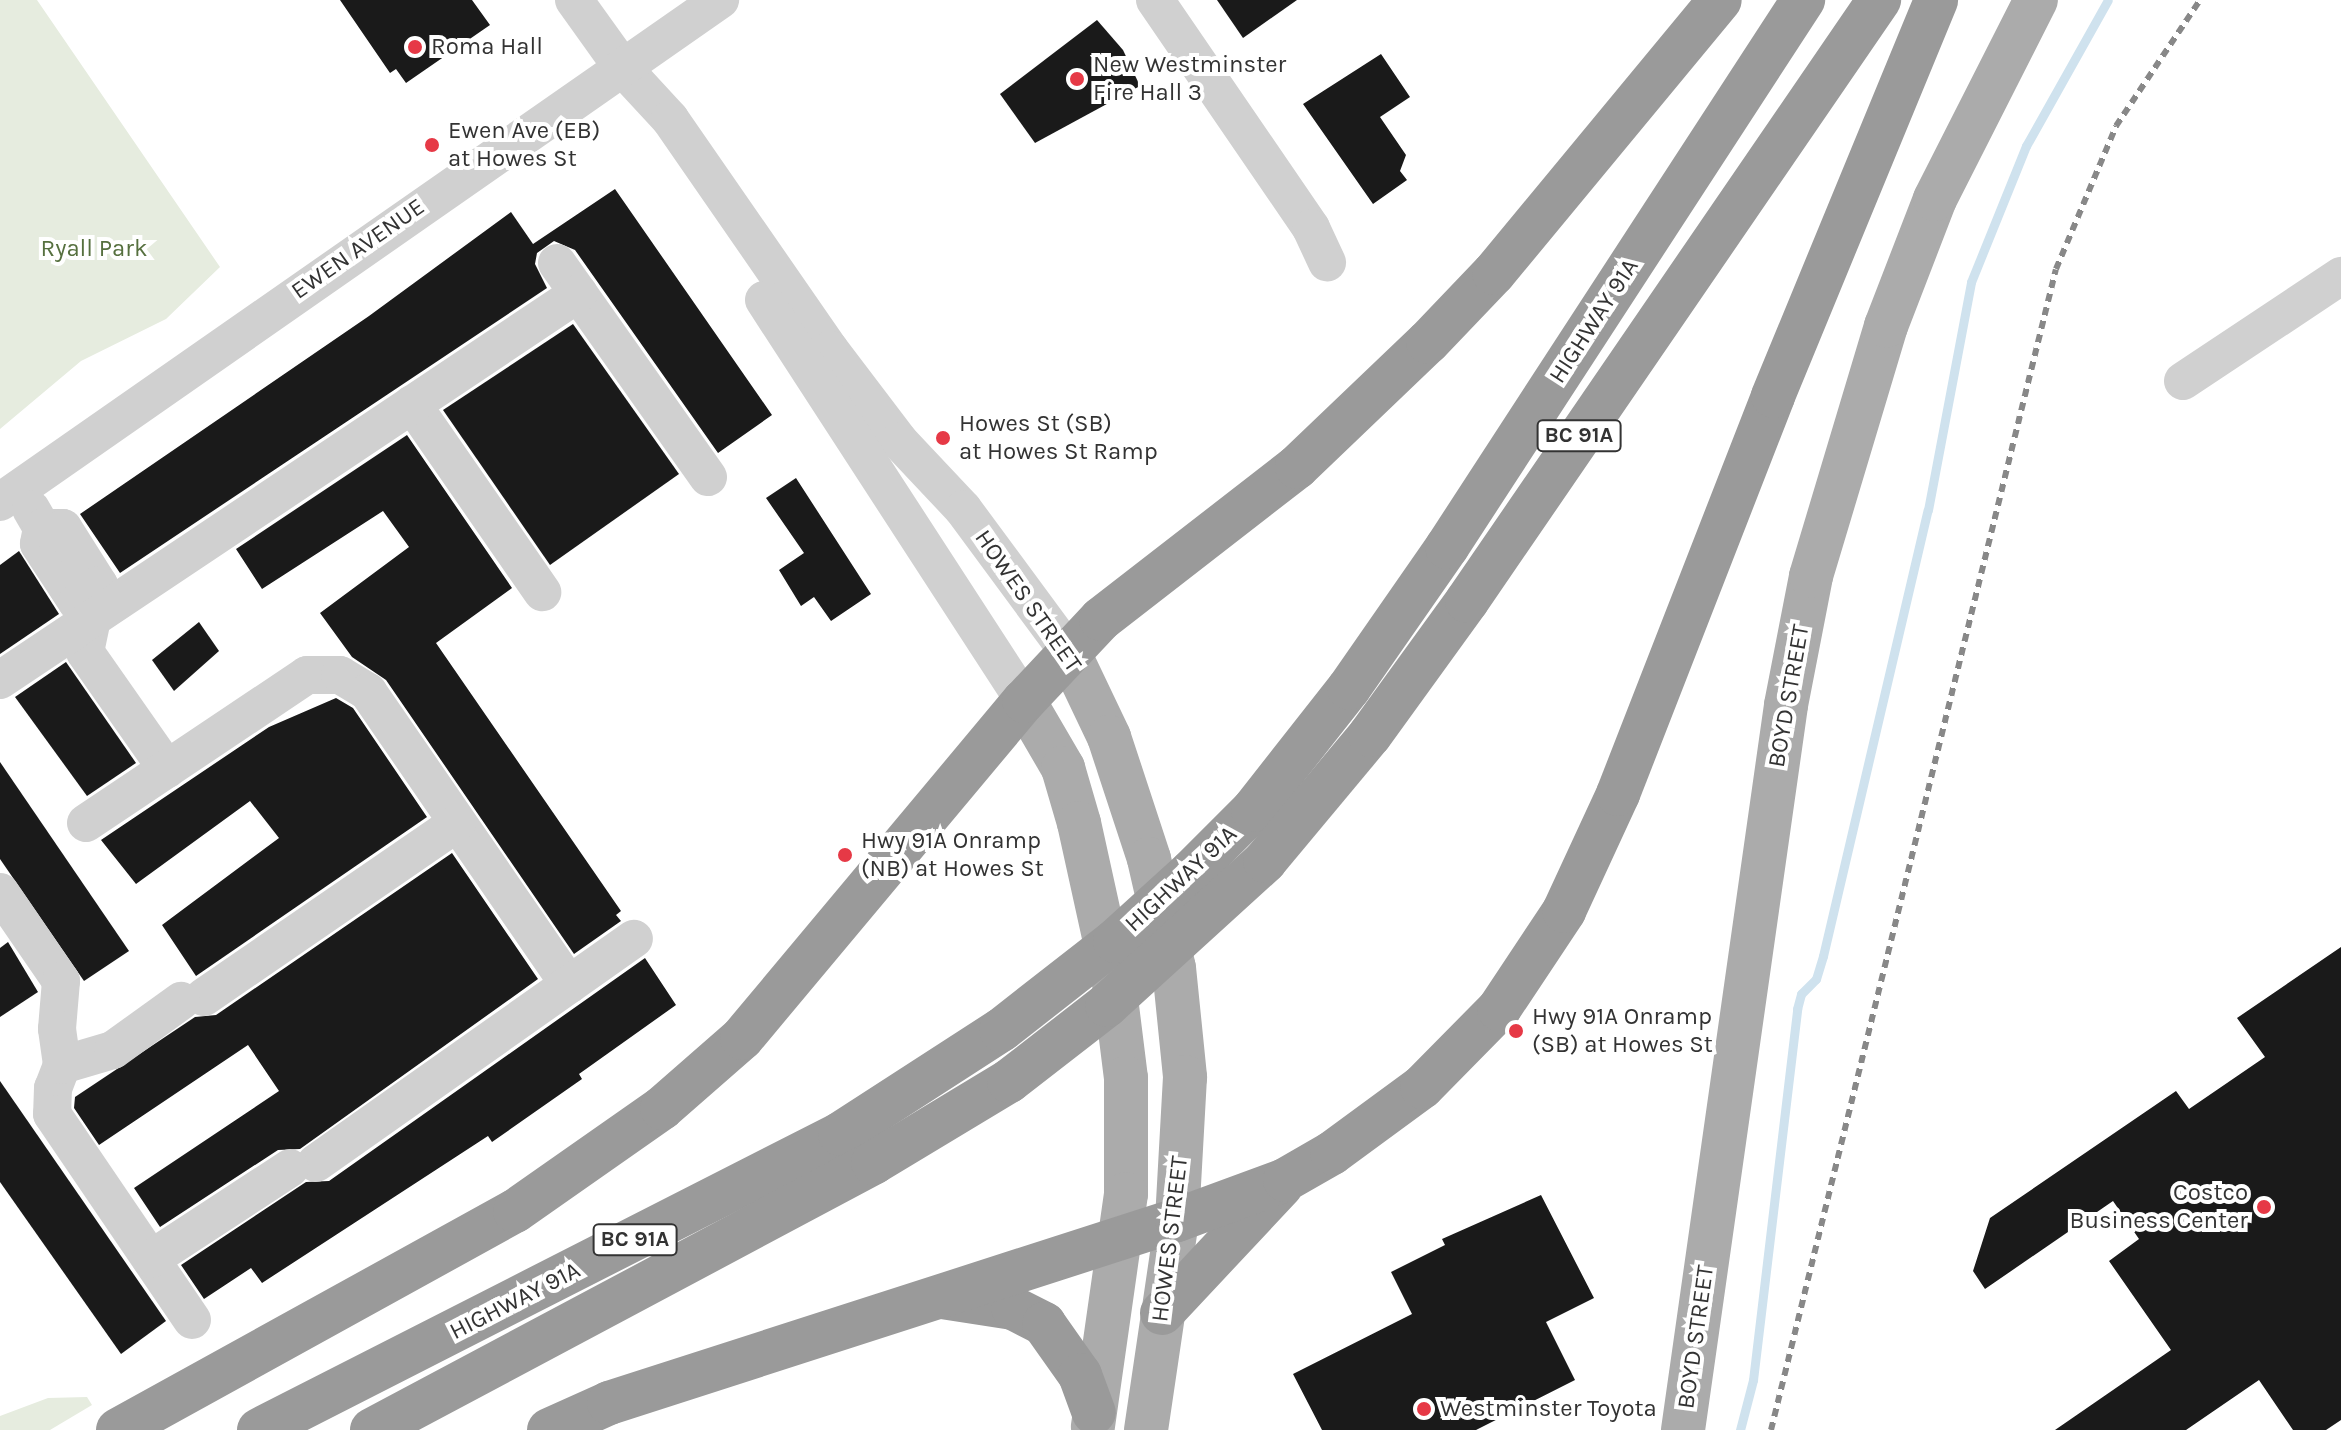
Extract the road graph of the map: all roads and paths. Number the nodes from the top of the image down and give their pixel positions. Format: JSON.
{"nodes":[{"id":1,"x":574,"y":0,"type":"edge"},
{"id":2,"x":720,"y":0,"type":"edge"},
{"id":3,"x":1155,"y":0,"type":"edge"},
{"id":4,"x":1720,"y":0,"type":"edge"},
{"id":5,"x":1803,"y":0,"type":"edge"},
{"id":6,"x":1879,"y":0,"type":"edge"},
{"id":7,"x":1936,"y":0,"type":"edge"},
{"id":8,"x":2036,"y":0,"type":"edge"},
{"id":9,"x":622,"y":67,"type":"junction"},
{"id":10,"x":1327,"y":263,"type":"dead end"},
{"id":11,"x":2341,"y":276,"type":"edge"},
{"id":12,"x":2183,"y":381,"type":"dead end"},
{"id":13,"x":412,"y":404,"type":"junction"},
{"id":14,"x":708,"y":477,"type":"dead end"},
{"id":15,"x":10,"y":496,"type":"edge"},
{"id":16,"x":542,"y":592,"type":"dead end"},
{"id":17,"x":98,"y":609,"type":"junction"},
{"id":18,"x":1069,"y":653,"type":"junction"},
{"id":19,"x":0,"y":680,"type":"edge"},
{"id":20,"x":1024,"y":701,"type":"junction"},
{"id":21,"x":167,"y":769,"type":"junction"},
{"id":22,"x":86,"y":823,"type":"dead end"},
{"id":23,"x":457,"y":823,"type":"junction"},
{"id":24,"x":6,"y":914,"type":"edge"},
{"id":25,"x":634,"y":939,"type":"dead end"},
{"id":26,"x":569,"y":985,"type":"junction"},
{"id":27,"x":62,"y":1065,"type":"junction"},
{"id":28,"x":1285,"y":1180,"type":"junction"},
{"id":29,"x":1177,"y":1220,"type":"junction"},
{"id":30,"x":1120,"y":1239,"type":"junction"},
{"id":31,"x":151,"y":1259,"type":"junction"},
{"id":32,"x":932,"y":1295,"type":"junction"},
{"id":33,"x":1162,"y":1313,"type":"junction"},
{"id":34,"x":192,"y":1320,"type":"dead end"},
{"id":35,"x":1093,"y":1422,"type":"edge"},
{"id":36,"x":118,"y":1430,"type":"edge"},
{"id":37,"x":259,"y":1430,"type":"edge"},
{"id":38,"x":372,"y":1430,"type":"edge"},
{"id":39,"x":549,"y":1430,"type":"edge"},
{"id":40,"x":1146,"y":1430,"type":"edge"},
{"id":41,"x":1683,"y":1430,"type":"edge"}],
"edges":[{"from":1,"to":9,"type":"street","name":"HOWES STREET"},
{"from":2,"to":9,"type":"street","name":"EWEN AVENUE"},
{"from":3,"to":10,"type":"street"},
{"from":4,"to":18,"type":"highway"},
{"from":5,"to":37,"type":"highway","name":"HIGHWAY 91A","number":"BC 91A"},
{"from":6,"to":38,"type":"highway","name":"HIGHWAY 91A","number":"BC 91A"},
{"from":7,"to":28,"type":"highway"},
{"from":8,"to":41,"type":"main road","name":"BOYD STREET"},
{"from":9,"to":15,"type":"street","name":"EWEN AVENUE"},
{"from":9,"to":18,"type":"street","name":"HOWES STREET"},
{"from":9,"to":20,"type":"street","name":"HOWES STREET"},
{"from":11,"to":12,"type":"street"},
{"from":13,"to":14,"type":"street"},
{"from":13,"to":16,"type":"street"},
{"from":13,"to":17,"type":"street"},
{"from":15,"to":17,"type":"street"},
{"from":17,"to":19,"type":"street"},
{"from":17,"to":21,"type":"street"},
{"from":18,"to":20,"type":"highway"},
{"from":18,"to":29,"type":"main road","name":"HOWES STREET"},
{"from":20,"to":30,"type":"main road","name":"HOWES STREET"},
{"from":20,"to":36,"type":"highway"},
{"from":21,"to":22,"type":"street"},
{"from":21,"to":23,"type":"street"},
{"from":23,"to":26,"type":"street"},
{"from":23,"to":27,"type":"street"},
{"from":24,"to":27,"type":"street"},
{"from":25,"to":26,"type":"street"},
{"from":26,"to":31,"type":"street"},
{"from":27,"to":31,"type":"street"},
{"from":28,"to":29,"type":"highway"},
{"from":28,"to":33,"type":"highway"},
{"from":29,"to":30,"type":"highway"},
{"from":29,"to":33,"type":"main road","name":"HOWES STREET"},
{"from":30,"to":32,"type":"highway"},
{"from":30,"to":35,"type":"main road","name":"HOWES STREET"},
{"from":31,"to":34,"type":"street"},
{"from":32,"to":35,"type":"highway"},
{"from":32,"to":39,"type":"highway"},
{"from":33,"to":40,"type":"main road","name":"HOWES STREET"}]}
